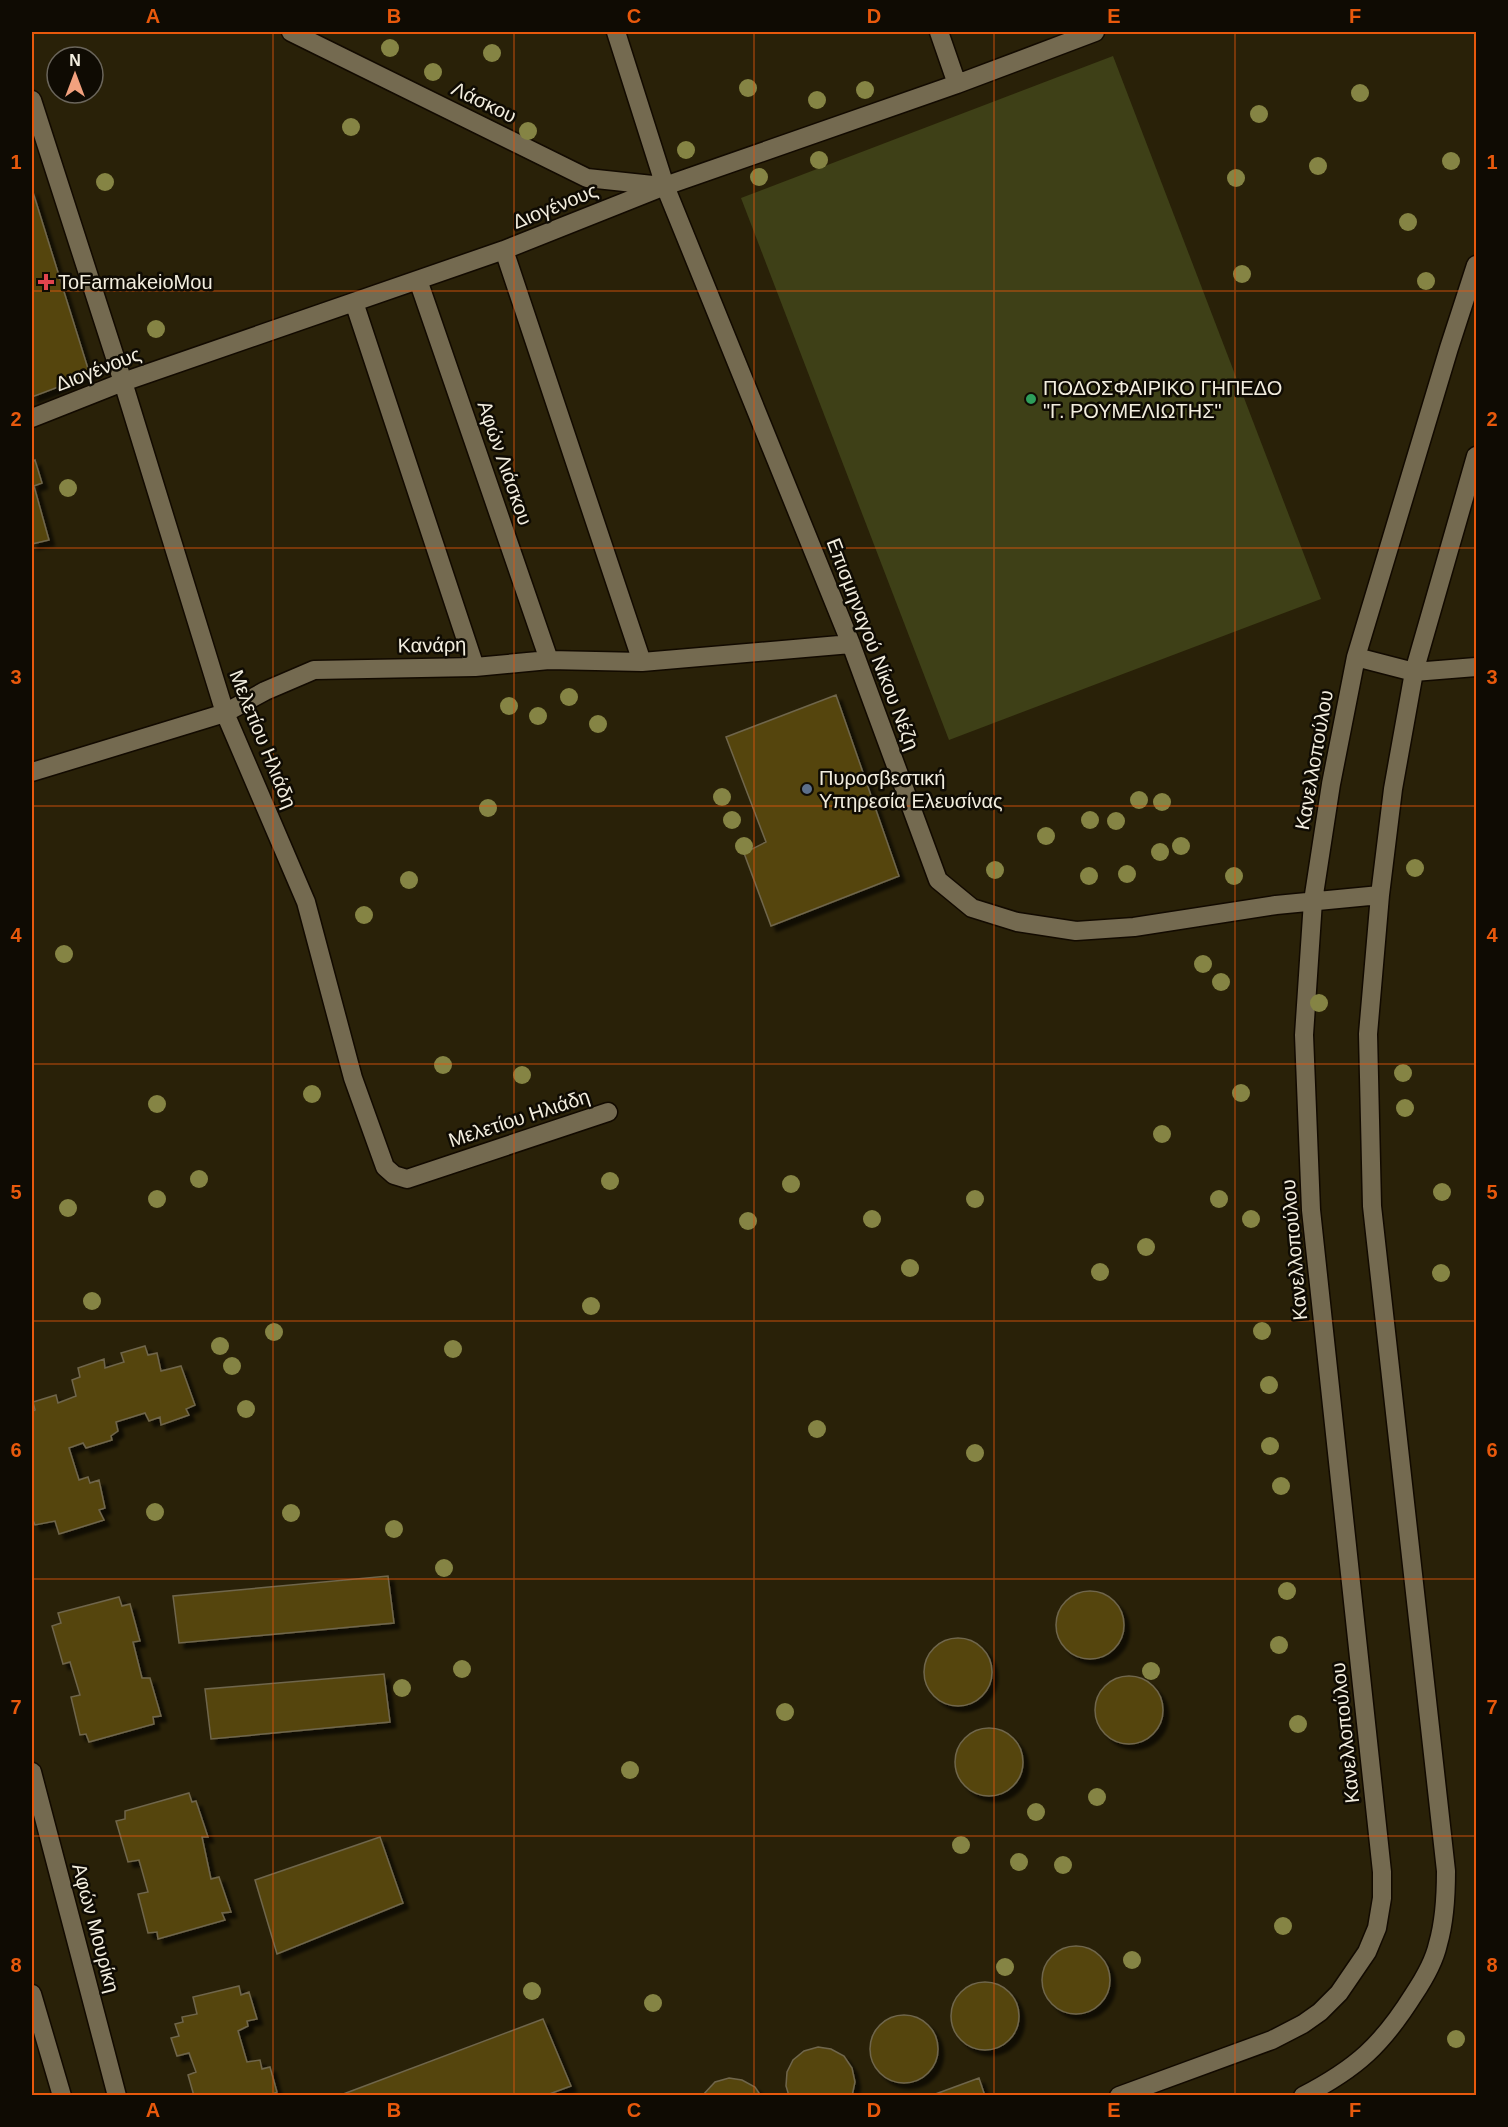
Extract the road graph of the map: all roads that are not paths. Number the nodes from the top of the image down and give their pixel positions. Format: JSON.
{"nodes":[{"id":1,"x":291,"y":32,"type":"edge"},
{"id":2,"x":616,"y":32,"type":"edge"},
{"id":3,"x":939,"y":32,"type":"edge"},
{"id":4,"x":1095,"y":32,"type":"edge"},
{"id":5,"x":1067,"y":37,"type":"edge"},
{"id":6,"x":957,"y":84,"type":"junction"},
{"id":7,"x":32,"y":100,"type":"edge"},
{"id":8,"x":665,"y":186,"type":"junction"},
{"id":9,"x":504,"y":250,"type":"junction"},
{"id":10,"x":1476,"y":265,"type":"edge"},
{"id":11,"x":418,"y":280,"type":"junction"},
{"id":12,"x":354,"y":302,"type":"junction"},
{"id":13,"x":123,"y":382,"type":"junction"},
{"id":14,"x":32,"y":418,"type":"edge"},
{"id":15,"x":1476,"y":456,"type":"edge"},
{"id":16,"x":851,"y":644,"type":"junction"},
{"id":17,"x":1356,"y":657,"type":"junction"},
{"id":18,"x":549,"y":660,"type":"junction"},
{"id":19,"x":642,"y":662,"type":"junction"},
{"id":20,"x":475,"y":667,"type":"junction"},
{"id":21,"x":1476,"y":667,"type":"edge"},
{"id":22,"x":1414,"y":672,"type":"junction"},
{"id":23,"x":225,"y":713,"type":"junction"},
{"id":24,"x":32,"y":772,"type":"edge"},
{"id":25,"x":1380,"y":895,"type":"junction"},
{"id":26,"x":1313,"y":901,"type":"junction"},
{"id":27,"x":609,"y":1113,"type":"dead end"},
{"id":28,"x":32,"y":1772,"type":"edge"},
{"id":29,"x":32,"y":1994,"type":"edge"},
{"id":30,"x":62,"y":2096,"type":"edge"},
{"id":31,"x":117,"y":2096,"type":"edge"},
{"id":32,"x":1119,"y":2096,"type":"edge"},
{"id":33,"x":1303,"y":2096,"type":"edge"}],
"edges":[{"from":1,"to":8,"type":"street","name":"Λάσκου"},
{"from":2,"to":8,"type":"street","name":"Επισμηναγού Νίκου Νέζη"},
{"from":3,"to":6,"type":"street"},
{"from":4,"to":5,"type":"street","name":"Διογένους"},
{"from":5,"to":6,"type":"street","name":"Διογένους"},
{"from":6,"to":8,"type":"street","name":"Διογένους"},
{"from":7,"to":13,"type":"street","name":"Μελετίου Ηλιάδη"},
{"from":8,"to":9,"type":"street","name":"Διογένους"},
{"from":8,"to":16,"type":"street","name":"Επισμηναγού Νίκου Νέζη"},
{"from":9,"to":11,"type":"street","name":"Διογένους"},
{"from":9,"to":19,"type":"street"},
{"from":10,"to":17,"type":"street","name":"Κανελλοπούλου"},
{"from":11,"to":12,"type":"street","name":"Διογένους"},
{"from":11,"to":18,"type":"street","name":"Αφών Λιάσκου"},
{"from":12,"to":13,"type":"street","name":"Διογένους"},
{"from":12,"to":20,"type":"street"},
{"from":13,"to":14,"type":"street","name":"Διογένους"},
{"from":13,"to":23,"type":"street","name":"Μελετίου Ηλιάδη"},
{"from":15,"to":22,"type":"street"},
{"from":16,"to":19,"type":"street","name":"Κανάρη"},
{"from":16,"to":26,"type":"street","name":"Επισμηναγού Νίκου Νέζη"},
{"from":17,"to":22,"type":"street"},
{"from":17,"to":26,"type":"street","name":"Κανελλοπούλου"},
{"from":18,"to":19,"type":"street","name":"Κανάρη"},
{"from":18,"to":20,"type":"street","name":"Κανάρη"},
{"from":20,"to":23,"type":"street","name":"Κανάρη"},
{"from":21,"to":22,"type":"street"},
{"from":22,"to":25,"type":"street"},
{"from":23,"to":24,"type":"street","name":"Κανάρη"},
{"from":23,"to":27,"type":"street","name":"Μελετίου Ηλιάδη"},
{"from":25,"to":26,"type":"street","name":"Επισμηναγού Νίκου Νέζη"},
{"from":25,"to":33,"type":"street"},
{"from":26,"to":32,"type":"street","name":"Κανελλοπούλου"},
{"from":28,"to":31,"type":"street","name":"Αφών Μουρίκη"},
{"from":29,"to":30,"type":"street"}]}
